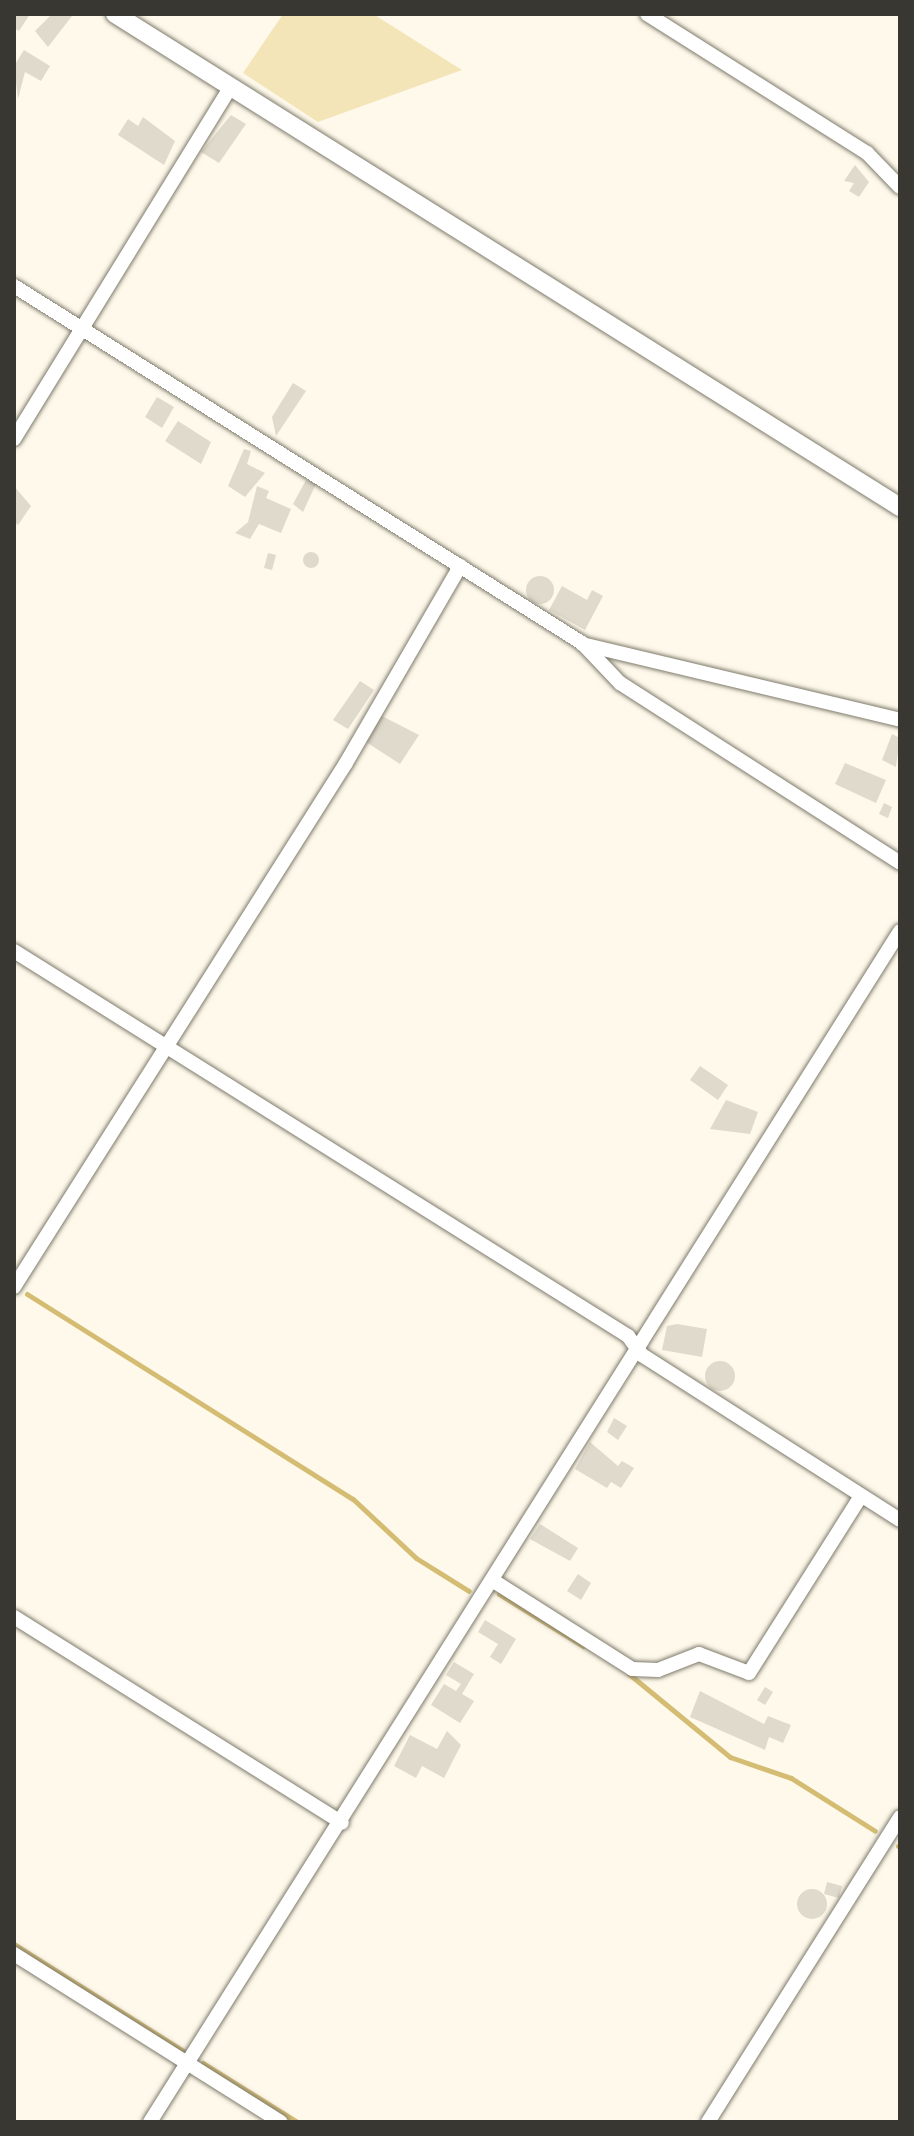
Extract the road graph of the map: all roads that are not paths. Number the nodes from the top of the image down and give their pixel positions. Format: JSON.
{"nodes":[{"id":1,"x":115,"y":14,"type":"edge"},
{"id":2,"x":647,"y":14,"type":"edge"},
{"id":3,"x":231,"y":86,"type":"junction"},
{"id":4,"x":900,"y":187,"type":"edge"},
{"id":5,"x":14,"y":286,"type":"edge"},
{"id":6,"x":81,"y":328,"type":"junction"},
{"id":7,"x":14,"y":439,"type":"edge"},
{"id":8,"x":900,"y":507,"type":"edge"},
{"id":9,"x":460,"y":566,"type":"junction"},
{"id":10,"x":582,"y":643,"type":"junction"},
{"id":11,"x":900,"y":720,"type":"edge"},
{"id":12,"x":900,"y":863,"type":"edge"},
{"id":13,"x":900,"y":931,"type":"edge"},
{"id":14,"x":14,"y":951,"type":"edge"},
{"id":15,"x":167,"y":1047,"type":"junction"},
{"id":16,"x":14,"y":1287,"type":"edge"},
{"id":17,"x":636,"y":1348,"type":"junction"},
{"id":18,"x":861,"y":1496,"type":"junction"},
{"id":19,"x":900,"y":1520,"type":"edge"},
{"id":20,"x":492,"y":1580,"type":"junction"},
{"id":21,"x":14,"y":1617,"type":"edge"},
{"id":22,"x":900,"y":1817,"type":"edge"},
{"id":23,"x":342,"y":1823,"type":"junction"},
{"id":24,"x":14,"y":1954,"type":"edge"},
{"id":25,"x":188,"y":2062,"type":"junction"},
{"id":26,"x":150,"y":2122,"type":"edge"},
{"id":27,"x":281,"y":2122,"type":"edge"},
{"id":28,"x":708,"y":2122,"type":"edge"}],
"edges":[{"from":1,"to":3,"type":"street"},
{"from":2,"to":4,"type":"street"},
{"from":3,"to":6,"type":"street"},
{"from":3,"to":8,"type":"street"},
{"from":5,"to":6,"type":"street"},
{"from":6,"to":7,"type":"street"},
{"from":6,"to":9,"type":"street"},
{"from":9,"to":10,"type":"street"},
{"from":9,"to":15,"type":"street"},
{"from":10,"to":11,"type":"street"},
{"from":10,"to":12,"type":"street"},
{"from":13,"to":17,"type":"street"},
{"from":14,"to":15,"type":"street"},
{"from":15,"to":16,"type":"street"},
{"from":15,"to":17,"type":"street"},
{"from":17,"to":18,"type":"street"},
{"from":17,"to":20,"type":"street"},
{"from":18,"to":19,"type":"street"},
{"from":18,"to":20,"type":"street"},
{"from":20,"to":23,"type":"street"},
{"from":21,"to":23,"type":"street"},
{"from":22,"to":28,"type":"street"},
{"from":23,"to":25,"type":"street"},
{"from":24,"to":25,"type":"street"},
{"from":25,"to":26,"type":"street"},
{"from":25,"to":27,"type":"street"}]}
